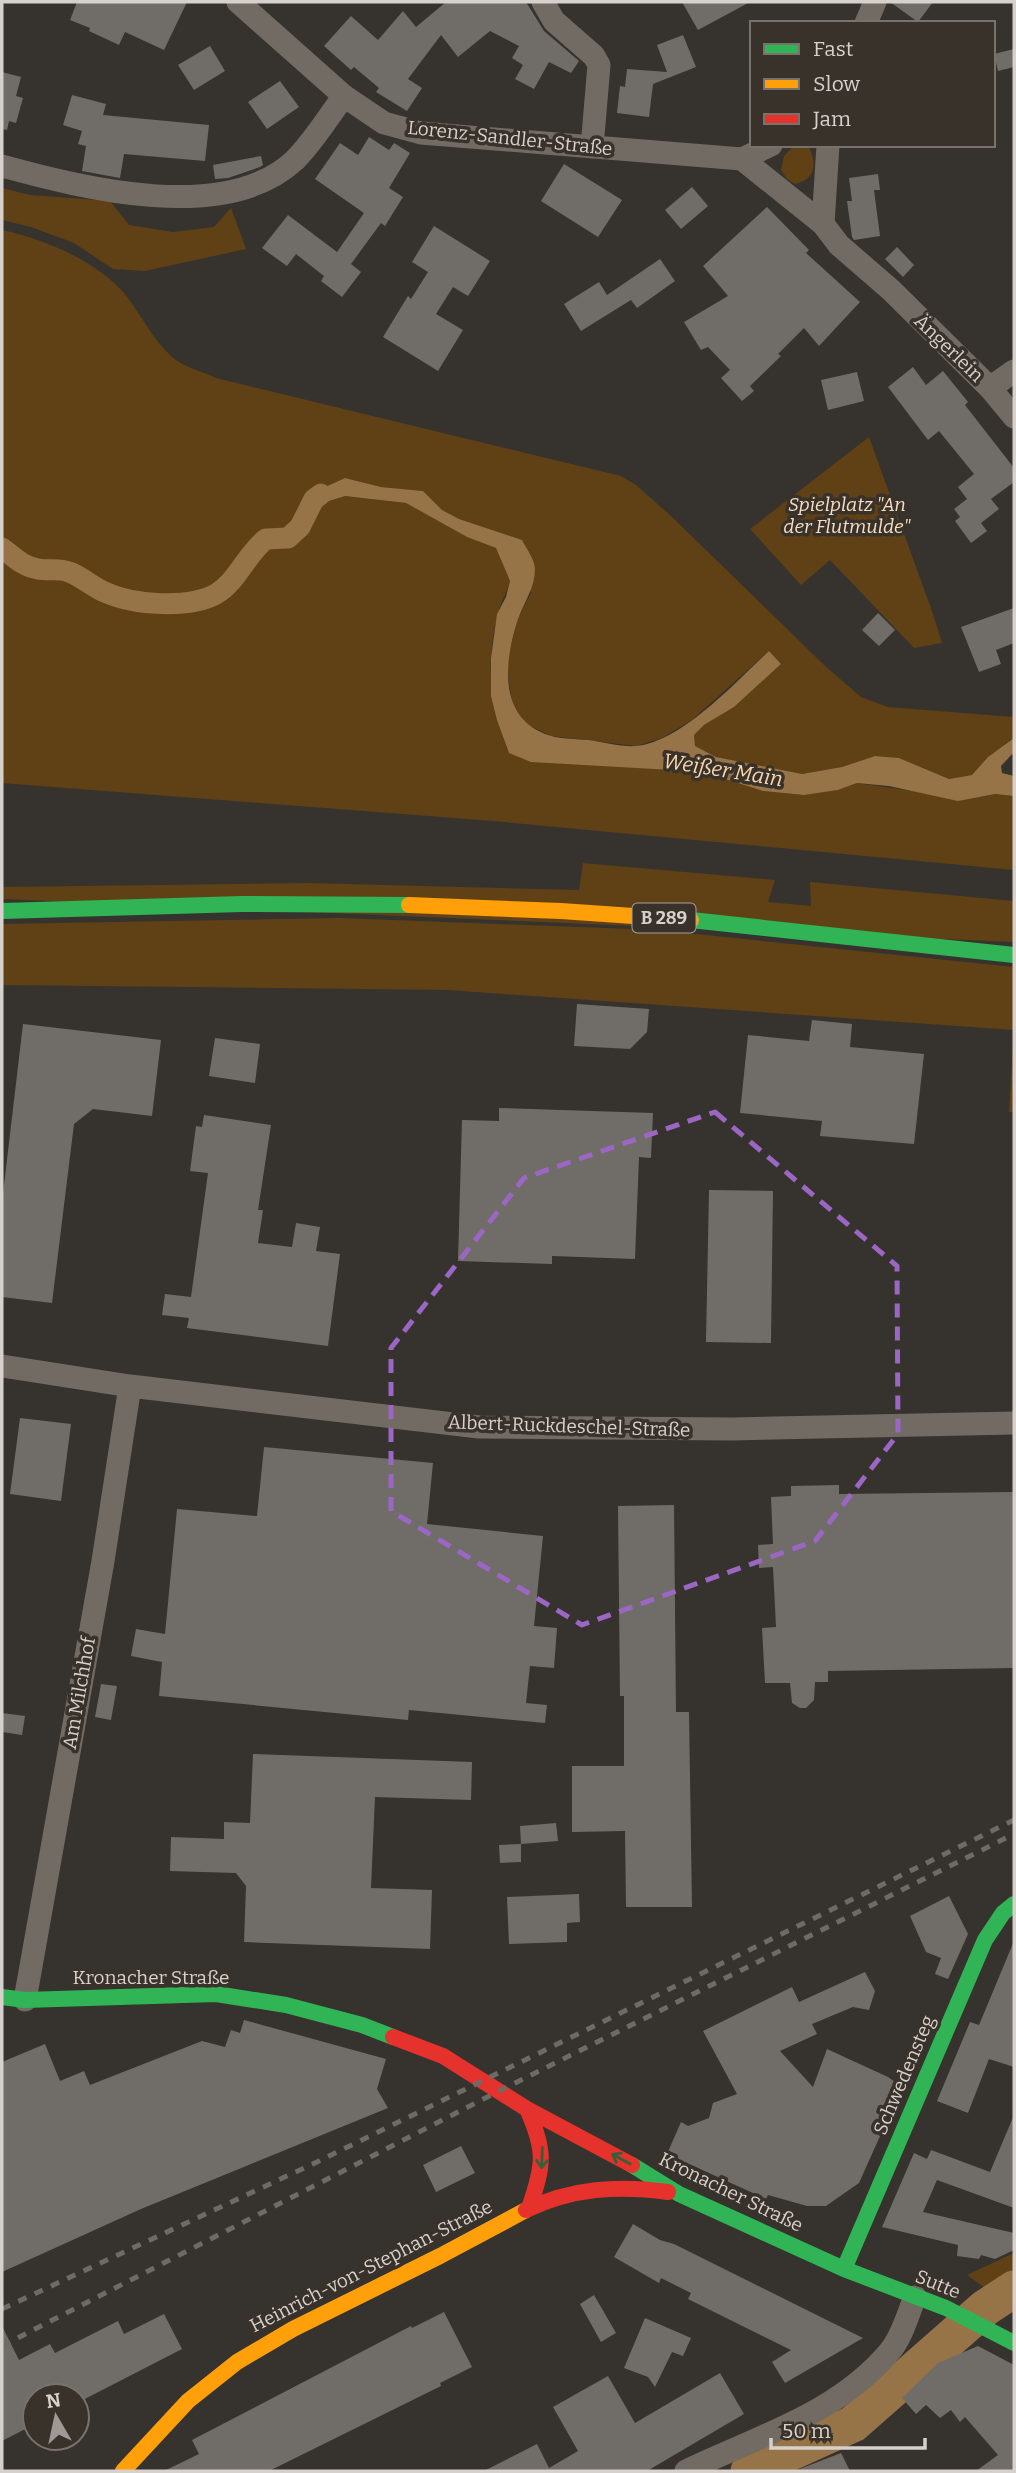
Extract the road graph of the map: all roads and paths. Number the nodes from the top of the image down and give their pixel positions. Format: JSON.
{"nodes":[{"id":1,"x":238,"y":2,"type":"edge"},
{"id":2,"x":543,"y":2,"type":"edge"},
{"id":3,"x":875,"y":2,"type":"edge"},
{"id":4,"x":867,"y":21,"type":"edge"},
{"id":5,"x":344,"y":96,"type":"junction"},
{"id":6,"x":592,"y":147,"type":"junction"},
{"id":7,"x":767,"y":147,"type":"edge"},
{"id":8,"x":828,"y":147,"type":"edge"},
{"id":9,"x":742,"y":159,"type":"junction"},
{"id":10,"x":2,"y":166,"type":"edge"},
{"id":11,"x":823,"y":224,"type":"junction"},
{"id":12,"x":1014,"y":371,"type":"edge"},
{"id":13,"x":990,"y":388,"type":"junction"},
{"id":14,"x":1014,"y":417,"type":"edge"},
{"id":15,"x":2,"y":911,"type":"edge"},
{"id":16,"x":1014,"y":954,"type":"edge"},
{"id":17,"x":2,"y":1366,"type":"edge"},
{"id":18,"x":130,"y":1386,"type":"junction"},
{"id":19,"x":1014,"y":1423,"type":"edge"},
{"id":20,"x":1014,"y":1904,"type":"edge"},
{"id":21,"x":13,"y":1998,"type":"edge"},
{"id":22,"x":527,"y":2109,"type":"junction"},
{"id":23,"x":679,"y":2194,"type":"junction"},
{"id":24,"x":529,"y":2208,"type":"junction"},
{"id":25,"x":844,"y":2269,"type":"junction"},
{"id":26,"x":915,"y":2297,"type":"junction"},
{"id":27,"x":1009,"y":2340,"type":"edge"},
{"id":28,"x":123,"y":2471,"type":"edge"},
{"id":29,"x":686,"y":2471,"type":"edge"}],
"edges":[{"from":1,"to":5,"type":"street","name":"Lorenz-Sandler-Straße"},
{"from":2,"to":6,"type":"street"},
{"from":3,"to":4,"type":"street"},
{"from":5,"to":6,"type":"street","name":"Lorenz-Sandler-Straße"},
{"from":5,"to":10,"type":"street"},
{"from":6,"to":9,"type":"street","name":"Lorenz-Sandler-Straße"},
{"from":7,"to":9,"type":"street"},
{"from":8,"to":11,"type":"street"},
{"from":9,"to":11,"type":"street","name":"Ängerlein"},
{"from":11,"to":13,"type":"street","name":"Ängerlein"},
{"from":12,"to":13,"type":"street"},
{"from":13,"to":14,"type":"street","name":"Ängerlein"},
{"from":15,"to":16,"type":"main road","number":"B 289"},
{"from":17,"to":18,"type":"street","name":"Albert-Ruckdeschel-Straße"},
{"from":18,"to":19,"type":"street","name":"Albert-Ruckdeschel-Straße"},
{"from":18,"to":21,"type":"street","name":"Am Milchhof"},
{"from":20,"to":25,"type":"main road","name":"Schwedensteg"},
{"from":21,"to":22,"type":"main road","name":"Kronacher Straße"},
{"from":23,"to":22,"type":"main road","name":"Kronacher Straße","one_way":true},
{"from":22,"to":24,"type":"main road","one_way":true},
{"from":23,"to":24,"type":"main road","name":"Heinrich-von-Stephan-Straße"},
{"from":23,"to":25,"type":"main road","name":"Kronacher Straße"},
{"from":24,"to":28,"type":"main road","name":"Heinrich-von-Stephan-Straße"},
{"from":25,"to":26,"type":"main road","name":"Sutte"},
{"from":26,"to":27,"type":"main road","name":"Sutte"},
{"from":26,"to":29,"type":"street"}]}
